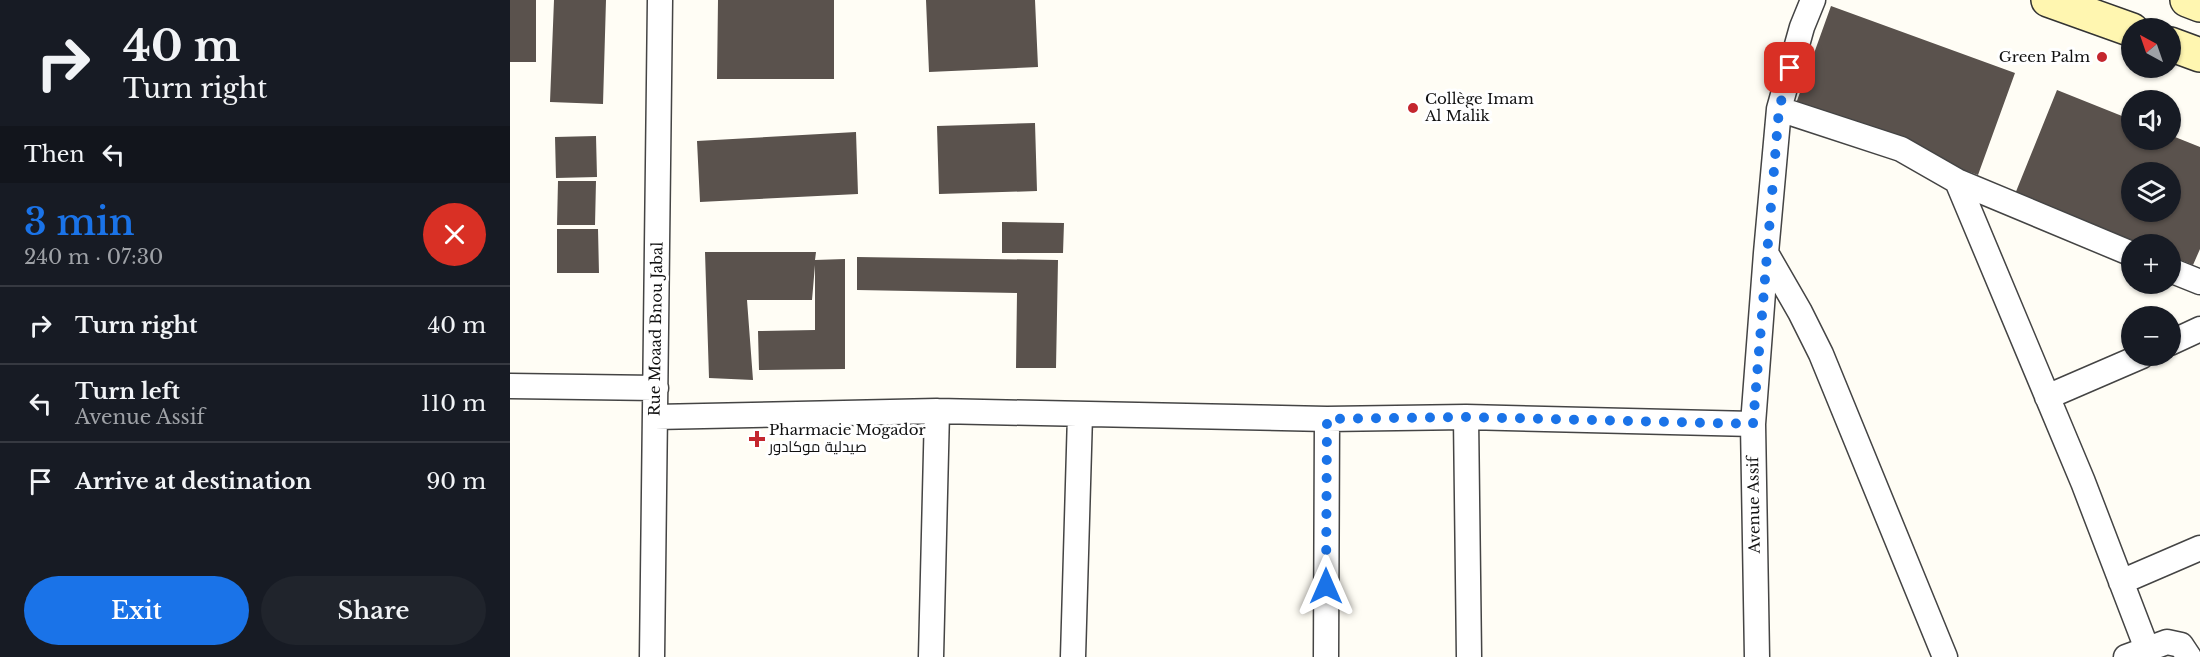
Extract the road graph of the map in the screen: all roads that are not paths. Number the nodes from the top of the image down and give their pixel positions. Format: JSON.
{"nodes":[{"id":1,"x":660,"y":0,"type":"edge"},
{"id":2,"x":1813,"y":0,"type":"edge"},
{"id":3,"x":2048,"y":0,"type":"edge"},
{"id":4,"x":2121,"y":26,"type":"edge"},
{"id":5,"x":2181,"y":48,"type":"edge"},
{"id":6,"x":2200,"y":55,"type":"edge"},
{"id":7,"x":1779,"y":109,"type":"junction"},
{"id":8,"x":1957,"y":181,"type":"junction"},
{"id":9,"x":2121,"y":249,"type":"edge"},
{"id":10,"x":1766,"y":253,"type":"junction"},
{"id":11,"x":2181,"y":274,"type":"edge"},
{"id":12,"x":2200,"y":282,"type":"edge"},
{"id":13,"x":2200,"y":329,"type":"edge"},
{"id":14,"x":2181,"y":338,"type":"edge"},
{"id":15,"x":2121,"y":365,"type":"edge"},
{"id":16,"x":510,"y":386,"type":"edge"},
{"id":17,"x":656,"y":388,"type":"junction"},
{"id":18,"x":2047,"y":397,"type":"junction"},
{"id":19,"x":937,"y":411,"type":"junction"},
{"id":20,"x":1080,"y":415,"type":"junction"},
{"id":21,"x":655,"y":417,"type":"junction"},
{"id":22,"x":1466,"y":417,"type":"junction"},
{"id":23,"x":1327,"y":419,"type":"junction"},
{"id":24,"x":1753,"y":424,"type":"junction"},
{"id":25,"x":2200,"y":548,"type":"edge"},
{"id":26,"x":2121,"y":582,"type":"junction"},
{"id":27,"x":2137,"y":653,"type":"edge"},
{"id":28,"x":652,"y":657,"type":"edge"},
{"id":29,"x":931,"y":657,"type":"edge"},
{"id":30,"x":1073,"y":657,"type":"edge"},
{"id":31,"x":1326,"y":657,"type":"edge"},
{"id":32,"x":1469,"y":657,"type":"edge"},
{"id":33,"x":1757,"y":657,"type":"edge"},
{"id":34,"x":1945,"y":657,"type":"edge"},
{"id":35,"x":2189,"y":657,"type":"edge"}],
"edges":[{"from":1,"to":17,"type":"street","name":"Rue Moaad Bnou Jabal"},
{"from":2,"to":7,"type":"street","name":"Avenue Assif"},
{"from":3,"to":4,"type":"main road"},
{"from":5,"to":6,"type":"main road"},
{"from":7,"to":8,"type":"street"},
{"from":7,"to":10,"type":"street","name":"Avenue Assif"},
{"from":8,"to":9,"type":"street"},
{"from":8,"to":18,"type":"street"},
{"from":10,"to":24,"type":"street","name":"Avenue Assif"},
{"from":10,"to":34,"type":"street"},
{"from":11,"to":12,"type":"street"},
{"from":13,"to":14,"type":"street"},
{"from":15,"to":18,"type":"street"},
{"from":16,"to":17,"type":"street"},
{"from":17,"to":21,"type":"street","name":"Rue Moaad Bnou Jabal"},
{"from":18,"to":26,"type":"street"},
{"from":19,"to":20,"type":"street"},
{"from":19,"to":21,"type":"street"},
{"from":19,"to":29,"type":"street"},
{"from":20,"to":23,"type":"street"},
{"from":20,"to":30,"type":"street"},
{"from":21,"to":28,"type":"street","name":"Rue Moaad Bnou Jabal"},
{"from":22,"to":23,"type":"street"},
{"from":22,"to":24,"type":"street"},
{"from":22,"to":32,"type":"street"},
{"from":23,"to":31,"type":"street"},
{"from":24,"to":33,"type":"street","name":"Avenue Assif"},
{"from":25,"to":26,"type":"street"},
{"from":26,"to":27,"type":"street"},
{"from":27,"to":35,"type":"street"}]}
